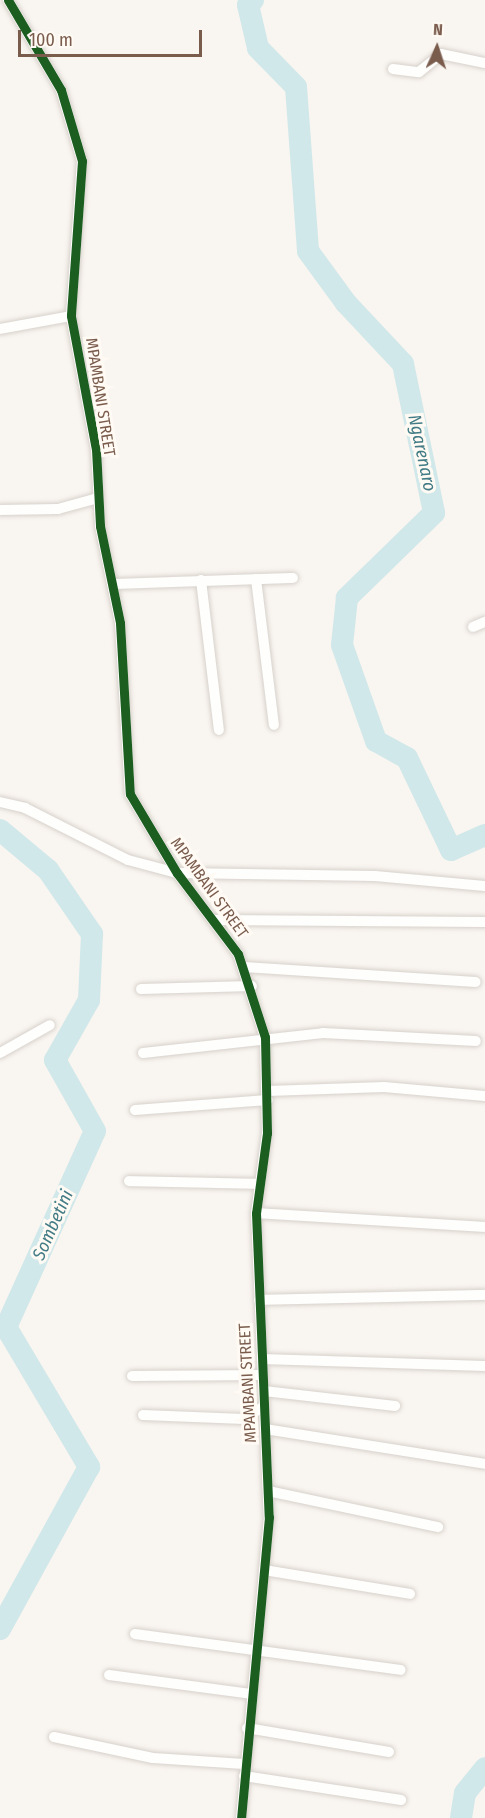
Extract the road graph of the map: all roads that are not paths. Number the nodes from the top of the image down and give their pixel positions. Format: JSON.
{"nodes":[{"id":1,"x":8,"y":0,"type":"edge"},
{"id":2,"x":485,"y":63,"type":"edge"},
{"id":3,"x":393,"y":69,"type":"dead end"},
{"id":4,"x":71,"y":316,"type":"junction"},
{"id":5,"x":0,"y":329,"type":"edge"},
{"id":6,"x":98,"y":498,"type":"junction"},
{"id":7,"x":0,"y":510,"type":"edge"},
{"id":8,"x":293,"y":578,"type":"dead end"},
{"id":9,"x":256,"y":579,"type":"junction"},
{"id":10,"x":201,"y":580,"type":"junction"},
{"id":11,"x":112,"y":584,"type":"junction"},
{"id":12,"x":485,"y":622,"type":"edge"},
{"id":13,"x":473,"y":627,"type":"dead end"},
{"id":14,"x":274,"y":725,"type":"dead end"},
{"id":15,"x":219,"y":730,"type":"dead end"},
{"id":16,"x":0,"y":802,"type":"edge"},
{"id":17,"x":177,"y":873,"type":"junction"},
{"id":18,"x":485,"y":886,"type":"edge"},
{"id":19,"x":215,"y":920,"type":"junction"},
{"id":20,"x":485,"y":922,"type":"edge"},
{"id":21,"x":244,"y":967,"type":"junction"},
{"id":22,"x":476,"y":982,"type":"dead end"},
{"id":23,"x":252,"y":986,"type":"junction"},
{"id":24,"x":141,"y":988,"type":"dead end"},
{"id":25,"x":50,"y":1025,"type":"dead end"},
{"id":26,"x":265,"y":1037,"type":"junction"},
{"id":27,"x":476,"y":1041,"type":"dead end"},
{"id":28,"x":0,"y":1053,"type":"edge"},
{"id":29,"x":143,"y":1053,"type":"dead end"},
{"id":30,"x":268,"y":1096,"type":"junction"},
{"id":31,"x":485,"y":1096,"type":"edge"},
{"id":32,"x":135,"y":1110,"type":"dead end"},
{"id":33,"x":129,"y":1181,"type":"dead end"},
{"id":34,"x":260,"y":1184,"type":"junction"},
{"id":35,"x":256,"y":1213,"type":"junction"},
{"id":36,"x":485,"y":1227,"type":"edge"},
{"id":37,"x":485,"y":1295,"type":"edge"},
{"id":38,"x":259,"y":1300,"type":"junction"},
{"id":39,"x":262,"y":1359,"type":"junction"},
{"id":40,"x":485,"y":1366,"type":"edge"},
{"id":41,"x":262,"y":1375,"type":"junction"},
{"id":42,"x":132,"y":1376,"type":"dead end"},
{"id":43,"x":264,"y":1391,"type":"junction"},
{"id":44,"x":264,"y":1406,"type":"junction"},
{"id":45,"x":395,"y":1406,"type":"dead end"},
{"id":46,"x":143,"y":1415,"type":"dead end"},
{"id":47,"x":265,"y":1429,"type":"junction"},
{"id":48,"x":485,"y":1464,"type":"edge"},
{"id":49,"x":268,"y":1491,"type":"junction"},
{"id":50,"x":438,"y":1527,"type":"dead end"},
{"id":51,"x":264,"y":1570,"type":"junction"},
{"id":52,"x":410,"y":1594,"type":"dead end"},
{"id":53,"x":135,"y":1634,"type":"dead end"},
{"id":54,"x":255,"y":1652,"type":"junction"},
{"id":55,"x":401,"y":1670,"type":"dead end"},
{"id":56,"x":109,"y":1675,"type":"dead end"},
{"id":57,"x":251,"y":1694,"type":"junction"},
{"id":58,"x":247,"y":1728,"type":"junction"},
{"id":59,"x":54,"y":1737,"type":"dead end"},
{"id":60,"x":388,"y":1752,"type":"dead end"},
{"id":61,"x":244,"y":1764,"type":"junction"},
{"id":62,"x":244,"y":1776,"type":"junction"},
{"id":63,"x":401,"y":1800,"type":"dead end"},
{"id":64,"x":242,"y":1818,"type":"edge"}],
"edges":[{"from":1,"to":4,"type":"street","name":"MPAMBANI STREET"},
{"from":2,"to":3,"type":"street"},
{"from":4,"to":5,"type":"street"},
{"from":4,"to":6,"type":"street","name":"MPAMBANI STREET"},
{"from":6,"to":7,"type":"street"},
{"from":6,"to":11,"type":"street","name":"MPAMBANI STREET"},
{"from":8,"to":9,"type":"street"},
{"from":9,"to":10,"type":"street"},
{"from":9,"to":14,"type":"street"},
{"from":10,"to":11,"type":"street"},
{"from":10,"to":15,"type":"street"},
{"from":11,"to":17,"type":"street","name":"MPAMBANI STREET"},
{"from":12,"to":13,"type":"street"},
{"from":16,"to":17,"type":"street"},
{"from":17,"to":18,"type":"street"},
{"from":17,"to":19,"type":"street","name":"MPAMBANI STREET"},
{"from":19,"to":20,"type":"street"},
{"from":19,"to":21,"type":"street","name":"MPAMBANI STREET"},
{"from":21,"to":22,"type":"street"},
{"from":21,"to":23,"type":"street","name":"MPAMBANI STREET"},
{"from":23,"to":24,"type":"street"},
{"from":23,"to":26,"type":"street","name":"MPAMBANI STREET"},
{"from":25,"to":28,"type":"street"},
{"from":26,"to":27,"type":"street"},
{"from":26,"to":29,"type":"street"},
{"from":26,"to":30,"type":"street","name":"MPAMBANI STREET"},
{"from":30,"to":31,"type":"street"},
{"from":30,"to":32,"type":"street"},
{"from":30,"to":34,"type":"street","name":"MPAMBANI STREET"},
{"from":33,"to":34,"type":"street"},
{"from":34,"to":35,"type":"street","name":"MPAMBANI STREET"},
{"from":35,"to":36,"type":"street"},
{"from":35,"to":38,"type":"street","name":"MPAMBANI STREET"},
{"from":37,"to":38,"type":"street"},
{"from":38,"to":39,"type":"street","name":"MPAMBANI STREET"},
{"from":39,"to":40,"type":"street"},
{"from":39,"to":41,"type":"street","name":"MPAMBANI STREET"},
{"from":41,"to":42,"type":"street"},
{"from":41,"to":43,"type":"street","name":"MPAMBANI STREET"},
{"from":43,"to":44,"type":"street","name":"MPAMBANI STREET"},
{"from":43,"to":45,"type":"street"},
{"from":44,"to":46,"type":"street"},
{"from":44,"to":47,"type":"street","name":"MPAMBANI STREET"},
{"from":47,"to":48,"type":"street"},
{"from":47,"to":49,"type":"street","name":"MPAMBANI STREET"},
{"from":49,"to":50,"type":"street"},
{"from":49,"to":51,"type":"street","name":"MPAMBANI STREET"},
{"from":51,"to":52,"type":"street"},
{"from":51,"to":54,"type":"street","name":"MPAMBANI STREET"},
{"from":53,"to":54,"type":"street"},
{"from":54,"to":55,"type":"street"},
{"from":54,"to":57,"type":"street","name":"MPAMBANI STREET"},
{"from":56,"to":57,"type":"street"},
{"from":57,"to":58,"type":"street","name":"MPAMBANI STREET"},
{"from":58,"to":60,"type":"street"},
{"from":58,"to":61,"type":"street","name":"MPAMBANI STREET"},
{"from":59,"to":61,"type":"street"},
{"from":61,"to":62,"type":"street","name":"MPAMBANI STREET"},
{"from":62,"to":63,"type":"street"},
{"from":62,"to":64,"type":"street","name":"MPAMBANI STREET"}]}
